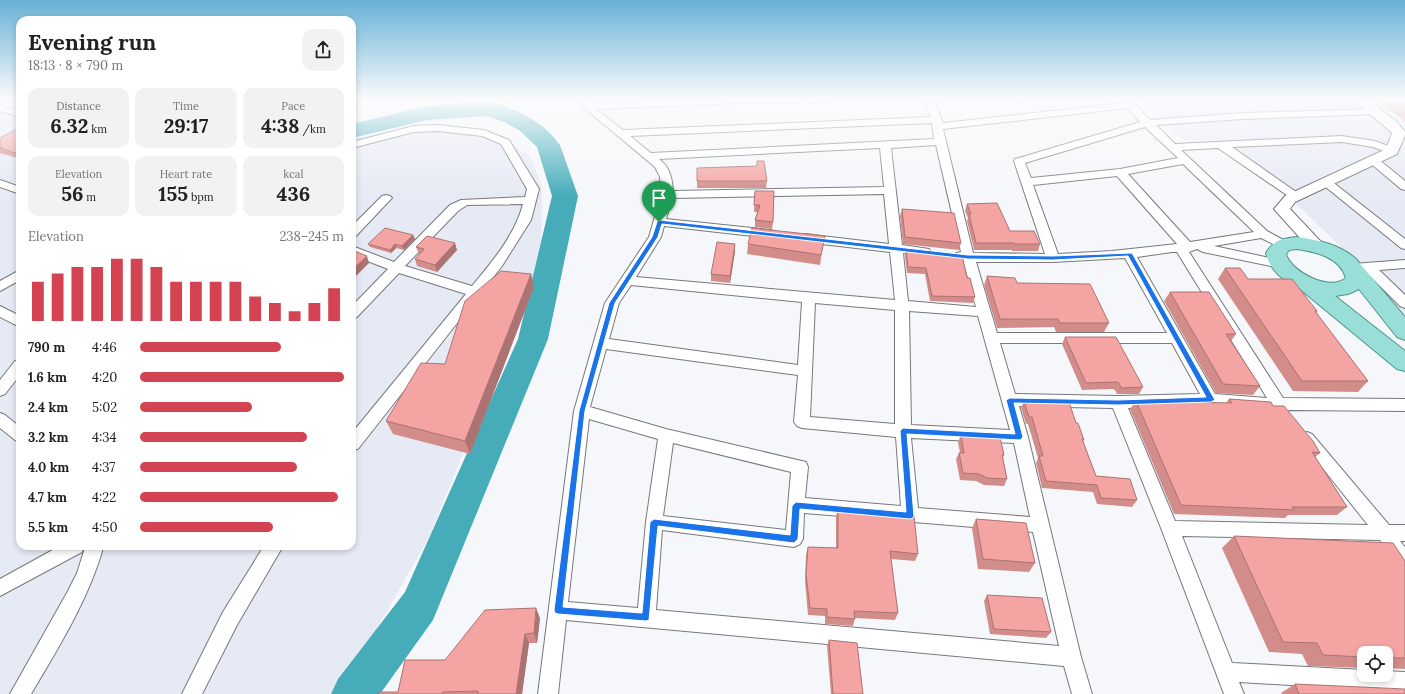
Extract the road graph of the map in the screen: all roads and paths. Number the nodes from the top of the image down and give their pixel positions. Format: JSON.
{"nodes":[{"id":1,"x":405,"y":131,"type":"edge"},
{"id":2,"x":477,"y":131,"type":"edge"},
{"id":3,"x":791,"y":131,"type":"edge"},
{"id":4,"x":933,"y":131,"type":"edge"},
{"id":5,"x":938,"y":131,"type":"edge"},
{"id":6,"x":1119,"y":131,"type":"edge"},
{"id":7,"x":1157,"y":131,"type":"edge"},
{"id":8,"x":620,"y":133,"type":"joint"},
{"id":9,"x":1402,"y":133,"type":"edge"},
{"id":10,"x":356,"y":144,"type":"edge"},
{"id":11,"x":885,"y":145,"type":"junction"},
{"id":12,"x":1221,"y":145,"type":"junction"},
{"id":13,"x":1173,"y":147,"type":"junction"},
{"id":14,"x":1392,"y":151,"type":"junction"},
{"id":15,"x":649,"y":156,"type":"junction"},
{"id":16,"x":1187,"y":160,"type":"junction"},
{"id":17,"x":1373,"y":160,"type":"junction"},
{"id":18,"x":1120,"y":172,"type":"junction"},
{"id":19,"x":1027,"y":182,"type":"junction"},
{"id":20,"x":1326,"y":182,"type":"junction"},
{"id":21,"x":0,"y":183,"type":"edge"},
{"id":22,"x":1405,"y":187,"type":"edge"},
{"id":23,"x":16,"y":189,"type":"edge"},
{"id":24,"x":890,"y":190,"type":"junction"},
{"id":25,"x":667,"y":195,"type":"junction"},
{"id":26,"x":1295,"y":196,"type":"junction"},
{"id":27,"x":386,"y":198,"type":"dead end"},
{"id":28,"x":530,"y":200,"type":"junction"},
{"id":29,"x":659,"y":222,"type":"junction"},
{"id":30,"x":356,"y":229,"type":"edge"},
{"id":31,"x":1263,"y":234,"type":"junction"},
{"id":32,"x":1316,"y":245,"type":"junction"},
{"id":33,"x":1405,"y":245,"type":"edge"},
{"id":34,"x":1189,"y":248,"type":"junction"},
{"id":35,"x":896,"y":249,"type":"junction"},
{"id":36,"x":356,"y":252,"type":"edge"},
{"id":37,"x":1130,"y":254,"type":"junction"},
{"id":38,"x":1281,"y":255,"type":"junction"},
{"id":39,"x":968,"y":257,"type":"junction"},
{"id":40,"x":1053,"y":258,"type":"junction"},
{"id":41,"x":1405,"y":264,"type":"edge"},
{"id":42,"x":397,"y":268,"type":"junction"},
{"id":43,"x":1359,"y":269,"type":"junction"},
{"id":44,"x":16,"y":277,"type":"edge"},
{"id":45,"x":627,"y":280,"type":"junction"},
{"id":46,"x":1303,"y":282,"type":"junction"},
{"id":47,"x":0,"y":287,"type":"edge"},
{"id":48,"x":475,"y":292,"type":"junction"},
{"id":49,"x":810,"y":298,"type":"junction"},
{"id":50,"x":1405,"y":303,"type":"edge"},
{"id":51,"x":902,"y":306,"type":"junction"},
{"id":52,"x":356,"y":310,"type":"edge"},
{"id":53,"x":0,"y":311,"type":"edge"},
{"id":54,"x":984,"y":312,"type":"junction"},
{"id":55,"x":16,"y":320,"type":"edge"},
{"id":56,"x":1405,"y":332,"type":"edge"},
{"id":57,"x":992,"y":338,"type":"junction"},
{"id":58,"x":1177,"y":338,"type":"junction"},
{"id":59,"x":601,"y":343,"type":"junction"},
{"id":60,"x":1405,"y":363,"type":"edge"},
{"id":61,"x":16,"y":370,"type":"edge"},
{"id":62,"x":805,"y":371,"type":"junction"},
{"id":63,"x":0,"y":390,"type":"edge"},
{"id":64,"x":1010,"y":400,"type":"junction"},
{"id":65,"x":1211,"y":400,"type":"junction"},
{"id":66,"x":1118,"y":402,"type":"junction"},
{"id":67,"x":1278,"y":404,"type":"junction"},
{"id":68,"x":1405,"y":405,"type":"edge"},
{"id":69,"x":582,"y":411,"type":"junction"},
{"id":70,"x":0,"y":419,"type":"edge"},
{"id":71,"x":903,"y":431,"type":"junction"},
{"id":72,"x":16,"y":433,"type":"edge"},
{"id":73,"x":666,"y":435,"type":"junction"},
{"id":74,"x":1020,"y":437,"type":"junction"},
{"id":75,"x":356,"y":439,"type":"edge"},
{"id":76,"x":796,"y":506,"type":"junction"},
{"id":77,"x":910,"y":516,"type":"junction"},
{"id":78,"x":654,"y":522,"type":"junction"},
{"id":79,"x":1040,"y":525,"type":"junction"},
{"id":80,"x":1170,"y":528,"type":"junction"},
{"id":81,"x":1385,"y":533,"type":"junction"},
{"id":82,"x":1405,"y":533,"type":"edge"},
{"id":83,"x":69,"y":550,"type":"edge"},
{"id":84,"x":94,"y":550,"type":"edge"},
{"id":85,"x":271,"y":550,"type":"edge"},
{"id":86,"x":1405,"y":562,"type":"edge"},
{"id":87,"x":0,"y":588,"type":"edge"},
{"id":88,"x":558,"y":610,"type":"junction"},
{"id":89,"x":646,"y":617,"type":"junction"},
{"id":90,"x":1071,"y":657,"type":"junction"},
{"id":91,"x":1226,"y":672,"type":"junction"},
{"id":92,"x":1405,"y":682,"type":"edge"},
{"id":93,"x":20,"y":694,"type":"edge"},
{"id":94,"x":192,"y":694,"type":"edge"},
{"id":95,"x":548,"y":694,"type":"edge"},
{"id":96,"x":1082,"y":694,"type":"edge"},
{"id":97,"x":1234,"y":694,"type":"edge"}],
"edges":[{"from":1,"to":10,"type":"street"},
{"from":2,"to":28,"type":"street"},
{"from":3,"to":8,"type":"street"},
{"from":4,"to":11,"type":"street"},
{"from":5,"to":39,"type":"street"},
{"from":6,"to":19,"type":"street"},
{"from":7,"to":13,"type":"street"},
{"from":8,"to":15,"type":"street"},
{"from":9,"to":14,"type":"street"},
{"from":11,"to":15,"type":"street"},
{"from":11,"to":24,"type":"street"},
{"from":12,"to":13,"type":"street"},
{"from":12,"to":14,"type":"street"},
{"from":12,"to":26,"type":"street"},
{"from":13,"to":16,"type":"street"},
{"from":14,"to":17,"type":"street"},
{"from":15,"to":25,"type":"street"},
{"from":16,"to":18,"type":"street"},
{"from":16,"to":31,"type":"street"},
{"from":17,"to":20,"type":"street"},
{"from":17,"to":22,"type":"street"},
{"from":18,"to":19,"type":"street"},
{"from":18,"to":34,"type":"street"},
{"from":19,"to":40,"type":"street"},
{"from":20,"to":26,"type":"street"},
{"from":20,"to":33,"type":"street"},
{"from":21,"to":23,"type":"street"},
{"from":24,"to":25,"type":"street"},
{"from":24,"to":35,"type":"street"},
{"from":25,"to":29,"type":"street"},
{"from":26,"to":32,"type":"street"},
{"from":27,"to":30,"type":"street"},
{"from":28,"to":42,"type":"street"},
{"from":28,"to":48,"type":"street"},
{"from":29,"to":35,"type":"street"},
{"from":29,"to":45,"type":"street"},
{"from":31,"to":34,"type":"street"},
{"from":31,"to":38,"type":"street"},
{"from":32,"to":38,"type":"main road"},
{"from":32,"to":43,"type":"main road"},
{"from":34,"to":37,"type":"street"},
{"from":34,"to":38,"type":"street"},
{"from":34,"to":67,"type":"street"},
{"from":35,"to":39,"type":"street"},
{"from":35,"to":51,"type":"street"},
{"from":36,"to":42,"type":"street"},
{"from":37,"to":40,"type":"street"},
{"from":37,"to":58,"type":"street"},
{"from":38,"to":46,"type":"main road"},
{"from":39,"to":40,"type":"street"},
{"from":39,"to":54,"type":"street"},
{"from":41,"to":43,"type":"street"},
{"from":42,"to":48,"type":"street"},
{"from":42,"to":52,"type":"street"},
{"from":43,"to":46,"type":"main road"},
{"from":43,"to":50,"type":"street"},
{"from":43,"to":56,"type":"main road"},
{"from":44,"to":47,"type":"street"},
{"from":45,"to":49,"type":"street"},
{"from":45,"to":59,"type":"street"},
{"from":46,"to":60,"type":"main road"},
{"from":48,"to":75,"type":"street"},
{"from":49,"to":51,"type":"street"},
{"from":49,"to":62,"type":"street"},
{"from":51,"to":54,"type":"street"},
{"from":51,"to":71,"type":"street"},
{"from":53,"to":55,"type":"street"},
{"from":54,"to":57,"type":"street"},
{"from":57,"to":58,"type":"street"},
{"from":57,"to":64,"type":"street"},
{"from":58,"to":65,"type":"street"},
{"from":59,"to":62,"type":"street"},
{"from":59,"to":69,"type":"street"},
{"from":61,"to":63,"type":"street"},
{"from":62,"to":71,"type":"street"},
{"from":64,"to":66,"type":"street"},
{"from":64,"to":74,"type":"street"},
{"from":65,"to":66,"type":"street"},
{"from":65,"to":67,"type":"street"},
{"from":66,"to":80,"type":"street"},
{"from":67,"to":68,"type":"street"},
{"from":67,"to":81,"type":"street"},
{"from":69,"to":73,"type":"street"},
{"from":69,"to":88,"type":"street"},
{"from":70,"to":72,"type":"street"},
{"from":71,"to":74,"type":"street"},
{"from":71,"to":77,"type":"street"},
{"from":73,"to":76,"type":"street"},
{"from":73,"to":78,"type":"street"},
{"from":74,"to":79,"type":"street"},
{"from":76,"to":77,"type":"street"},
{"from":76,"to":78,"type":"street"},
{"from":77,"to":79,"type":"street"},
{"from":78,"to":89,"type":"street"},
{"from":79,"to":90,"type":"street"},
{"from":80,"to":81,"type":"street"},
{"from":80,"to":91,"type":"street"},
{"from":81,"to":82,"type":"street"},
{"from":81,"to":86,"type":"street"},
{"from":83,"to":87,"type":"street"},
{"from":84,"to":93,"type":"street"},
{"from":85,"to":94,"type":"street"},
{"from":88,"to":89,"type":"street"},
{"from":88,"to":95,"type":"street"},
{"from":89,"to":90,"type":"street"},
{"from":90,"to":96,"type":"street"},
{"from":91,"to":92,"type":"street"},
{"from":91,"to":97,"type":"street"}]}
